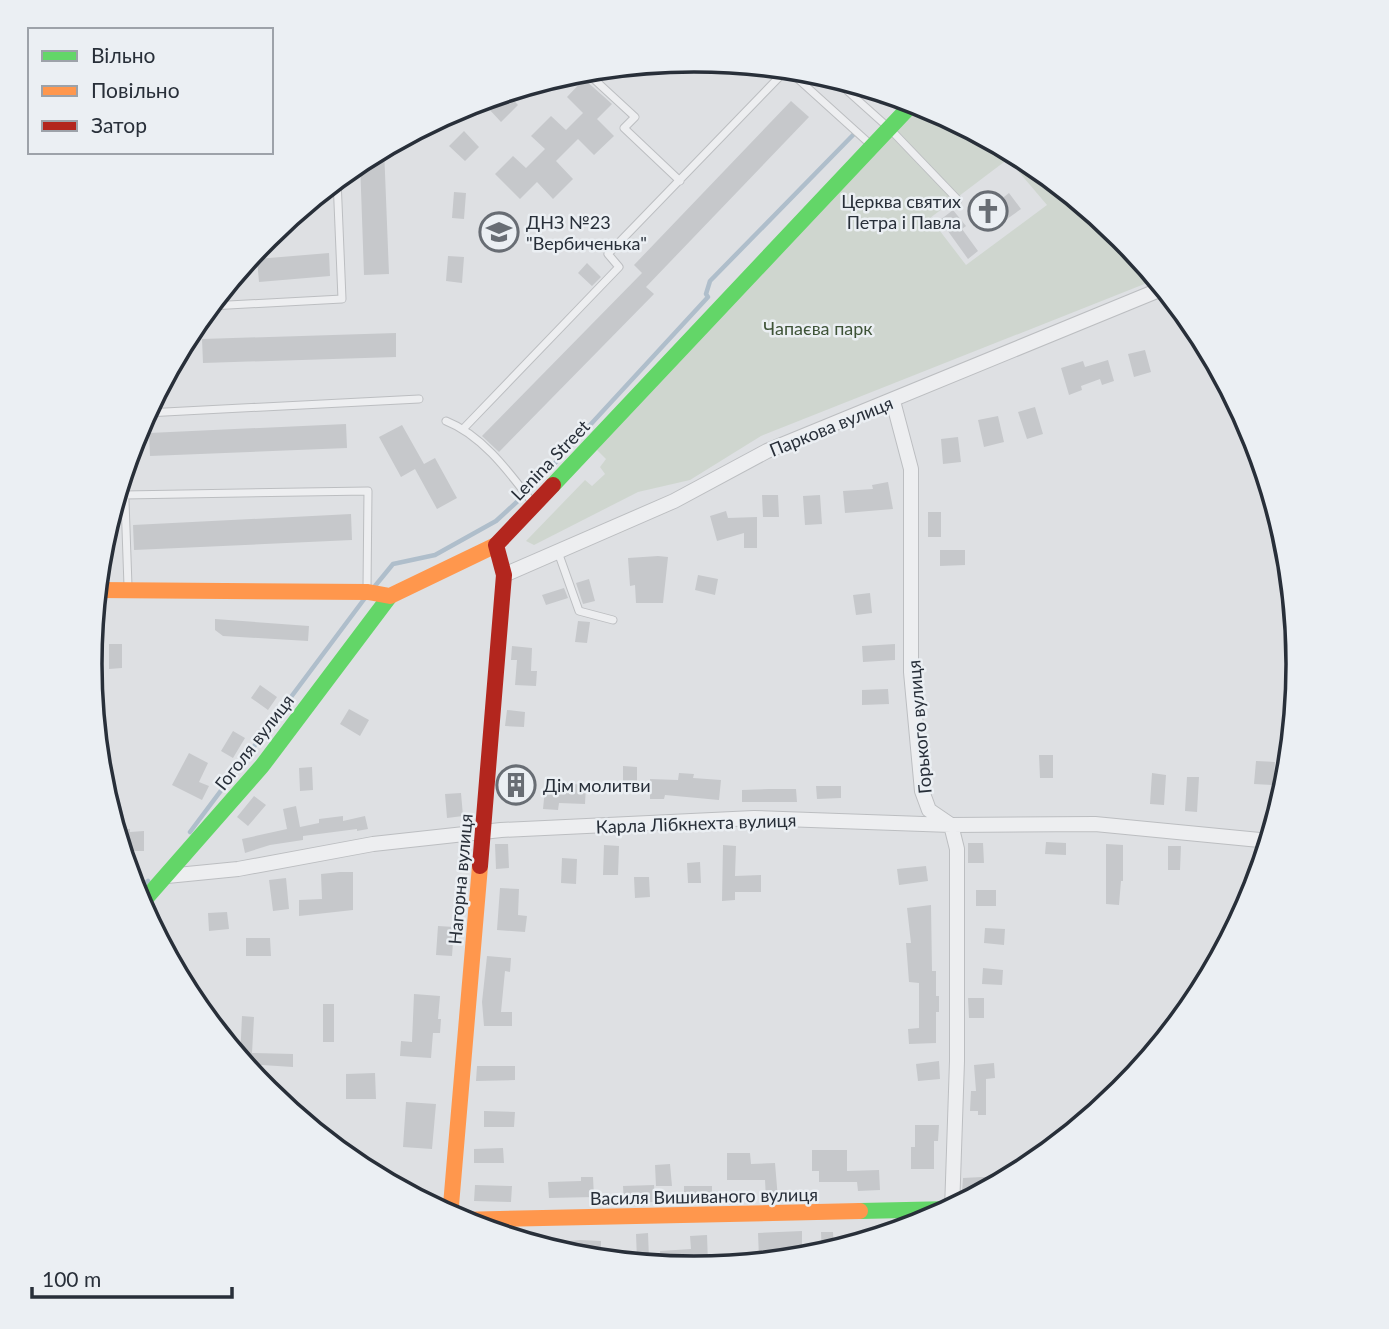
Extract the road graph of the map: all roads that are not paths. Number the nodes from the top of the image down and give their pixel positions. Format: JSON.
{"nodes":[{"id":1,"x":778,"y":78,"type":"edge"},
{"id":2,"x":595,"y":80,"type":"edge"},
{"id":3,"x":801,"y":82,"type":"edge"},
{"id":4,"x":849,"y":92,"type":"edge"},
{"id":5,"x":906,"y":111,"type":"edge"},
{"id":6,"x":890,"y":129,"type":"junction"},
{"id":7,"x":873,"y":147,"type":"junction"},
{"id":8,"x":680,"y":181,"type":"junction"},
{"id":9,"x":338,"y":192,"type":"edge"},
{"id":10,"x":958,"y":200,"type":"dead end"},
{"id":11,"x":1155,"y":292,"type":"edge"},
{"id":12,"x":223,"y":305,"type":"edge"},
{"id":13,"x":419,"y":399,"type":"dead end"},
{"id":14,"x":893,"y":401,"type":"junction"},
{"id":15,"x":158,"y":413,"type":"edge"},
{"id":16,"x":446,"y":421,"type":"dead end"},
{"id":17,"x":464,"y":428,"type":"junction"},
{"id":18,"x":127,"y":495,"type":"edge"},
{"id":19,"x":124,"y":503,"type":"edge"},
{"id":20,"x":535,"y":505,"type":"junction"},
{"id":21,"x":496,"y":545,"type":"junction"},
{"id":22,"x":558,"y":551,"type":"junction"},
{"id":23,"x":504,"y":575,"type":"junction"},
{"id":24,"x":107,"y":590,"type":"edge"},
{"id":25,"x":128,"y":590,"type":"junction"},
{"id":26,"x":368,"y":592,"type":"junction"},
{"id":27,"x":390,"y":596,"type":"junction"},
{"id":28,"x":613,"y":620,"type":"dead end"},
{"id":29,"x":951,"y":825,"type":"junction"},
{"id":30,"x":484,"y":832,"type":"junction"},
{"id":31,"x":1260,"y":840,"type":"edge"},
{"id":32,"x":167,"y":876,"type":"junction"},
{"id":33,"x":149,"y":895,"type":"edge"},
{"id":34,"x":952,"y":1198,"type":"edge"},
{"id":35,"x":451,"y":1204,"type":"edge"},
{"id":36,"x":926,"y":1210,"type":"edge"},
{"id":37,"x":487,"y":1219,"type":"edge"}],
"edges":[{"from":1,"to":8,"type":"lane"},
{"from":2,"to":8,"type":"lane"},
{"from":3,"to":7,"type":"lane"},
{"from":4,"to":6,"type":"lane"},
{"from":5,"to":6,"type":"main road","name":"Lenina Street"},
{"from":6,"to":7,"type":"main road","name":"Lenina Street"},
{"from":6,"to":10,"type":"lane"},
{"from":7,"to":20,"type":"main road","name":"Lenina Street"},
{"from":8,"to":17,"type":"lane"},
{"from":9,"to":12,"type":"lane"},
{"from":11,"to":14,"type":"street","name":"Паркова вулиця"},
{"from":13,"to":15,"type":"lane"},
{"from":14,"to":22,"type":"street","name":"Паркова вулиця"},
{"from":14,"to":29,"type":"street","name":"Горького вулиця"},
{"from":16,"to":17,"type":"lane"},
{"from":17,"to":20,"type":"lane"},
{"from":18,"to":26,"type":"lane"},
{"from":19,"to":25,"type":"lane"},
{"from":20,"to":21,"type":"main road","name":"Lenina Street"},
{"from":21,"to":23,"type":"main road","name":"Нагорна вулиця"},
{"from":21,"to":27,"type":"main road","name":"Lenina Street"},
{"from":22,"to":23,"type":"street","name":"Паркова вулиця"},
{"from":22,"to":28,"type":"lane"},
{"from":23,"to":30,"type":"main road","name":"Нагорна вулиця"},
{"from":24,"to":25,"type":"main road"},
{"from":25,"to":26,"type":"main road"},
{"from":26,"to":27,"type":"main road"},
{"from":27,"to":32,"type":"main road","name":"Гоголя вулиця"},
{"from":29,"to":30,"type":"street","name":"Карла Лібкнехта вулиця"},
{"from":29,"to":31,"type":"street","name":"Карла Лібкнехта вулиця"},
{"from":29,"to":34,"type":"street"},
{"from":30,"to":32,"type":"street","name":"Карла Лібкнехта вулиця"},
{"from":30,"to":35,"type":"main road","name":"Нагорна вулиця"},
{"from":32,"to":33,"type":"main road","name":"Гоголя вулиця"},
{"from":36,"to":37,"type":"main road","name":"Василя Вишиваного вулиця"}]}
